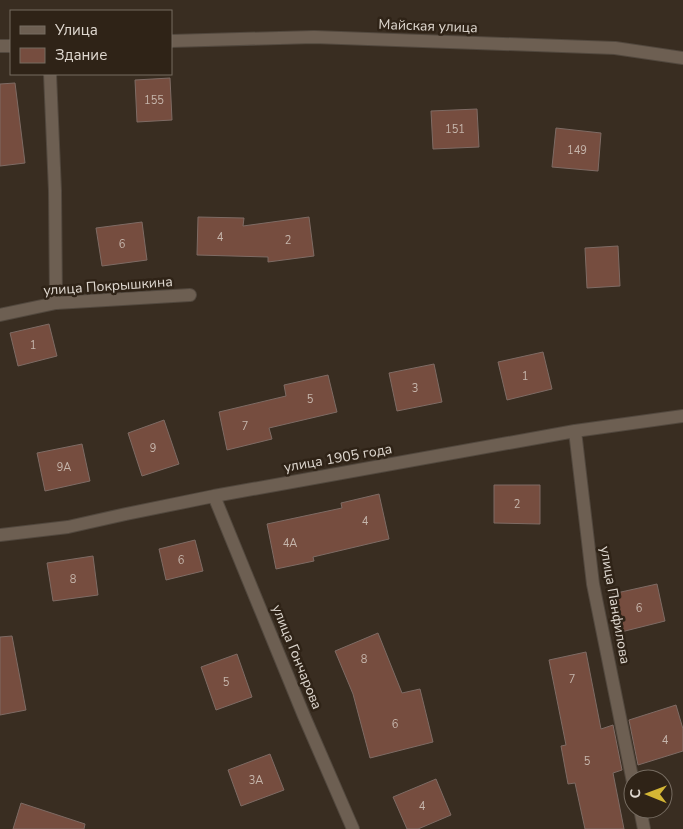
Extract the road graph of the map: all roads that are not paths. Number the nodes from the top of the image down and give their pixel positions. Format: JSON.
{"nodes":[{"id":1,"x":172,"y":41,"type":"edge"},
{"id":2,"x":683,"y":58,"type":"edge"},
{"id":3,"x":50,"y":75,"type":"edge"},
{"id":4,"x":190,"y":295,"type":"dead end"},
{"id":5,"x":56,"y":303,"type":"junction"},
{"id":6,"x":0,"y":316,"type":"edge"},
{"id":7,"x":683,"y":416,"type":"edge"},
{"id":8,"x":576,"y":431,"type":"junction"},
{"id":9,"x":214,"y":496,"type":"junction"},
{"id":10,"x":0,"y":535,"type":"edge"},
{"id":11,"x":630,"y":769,"type":"edge"},
{"id":12,"x":353,"y":829,"type":"edge"}],
"edges":[{"from":1,"to":2,"type":"street","name":"Майская улица"},
{"from":3,"to":5,"type":"street"},
{"from":4,"to":5,"type":"street","name":"улица Покрышкина"},
{"from":5,"to":6,"type":"street","name":"улица Покрышкина"},
{"from":7,"to":8,"type":"street","name":"улица 1905 года"},
{"from":8,"to":9,"type":"street","name":"улица 1905 года"},
{"from":8,"to":11,"type":"street","name":"улица Панфилова"},
{"from":9,"to":10,"type":"street","name":"улица 1905 года"},
{"from":9,"to":12,"type":"street","name":"улица Гончарова"}]}
